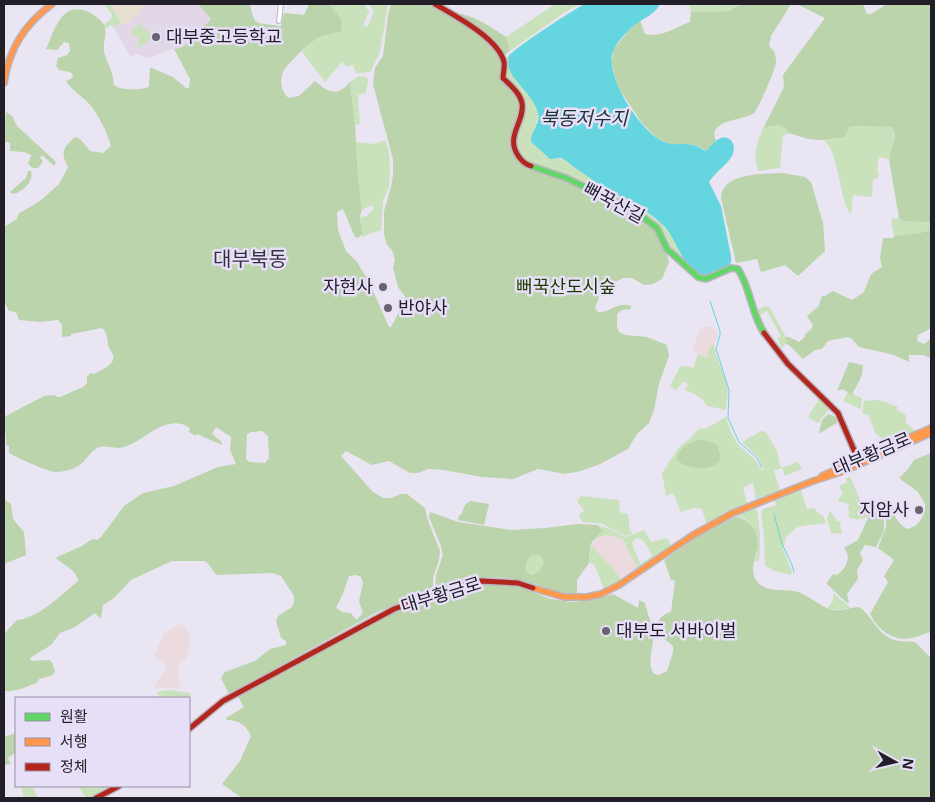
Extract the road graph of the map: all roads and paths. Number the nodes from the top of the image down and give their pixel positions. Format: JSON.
{"nodes":[{"id":1,"x":52,"y":4,"type":"edge"},
{"id":2,"x":281,"y":4,"type":"edge"},
{"id":3,"x":435,"y":4,"type":"edge"},
{"id":4,"x":280,"y":21,"type":"dead end"},
{"id":5,"x":4,"y":83,"type":"edge"},
{"id":6,"x":931,"y":428,"type":"edge"},
{"id":7,"x":931,"y":433,"type":"edge"},
{"id":8,"x":859,"y":462,"type":"junction"},
{"id":9,"x":190,"y":728,"type":"edge"},
{"id":10,"x":117,"y":787,"type":"edge"},
{"id":11,"x":96,"y":798,"type":"edge"}],
"edges":[{"from":1,"to":5,"type":"main road"},
{"from":2,"to":4,"type":"street"},
{"from":3,"to":8,"type":"main road","name":"뻐꾹산길"},
{"from":6,"to":8,"type":"main road","name":"대부황금로"},
{"from":7,"to":8,"type":"main road","name":"대부황금로"},
{"from":8,"to":9,"type":"main road","name":"대부황금로"},
{"from":10,"to":11,"type":"main road"}]}
